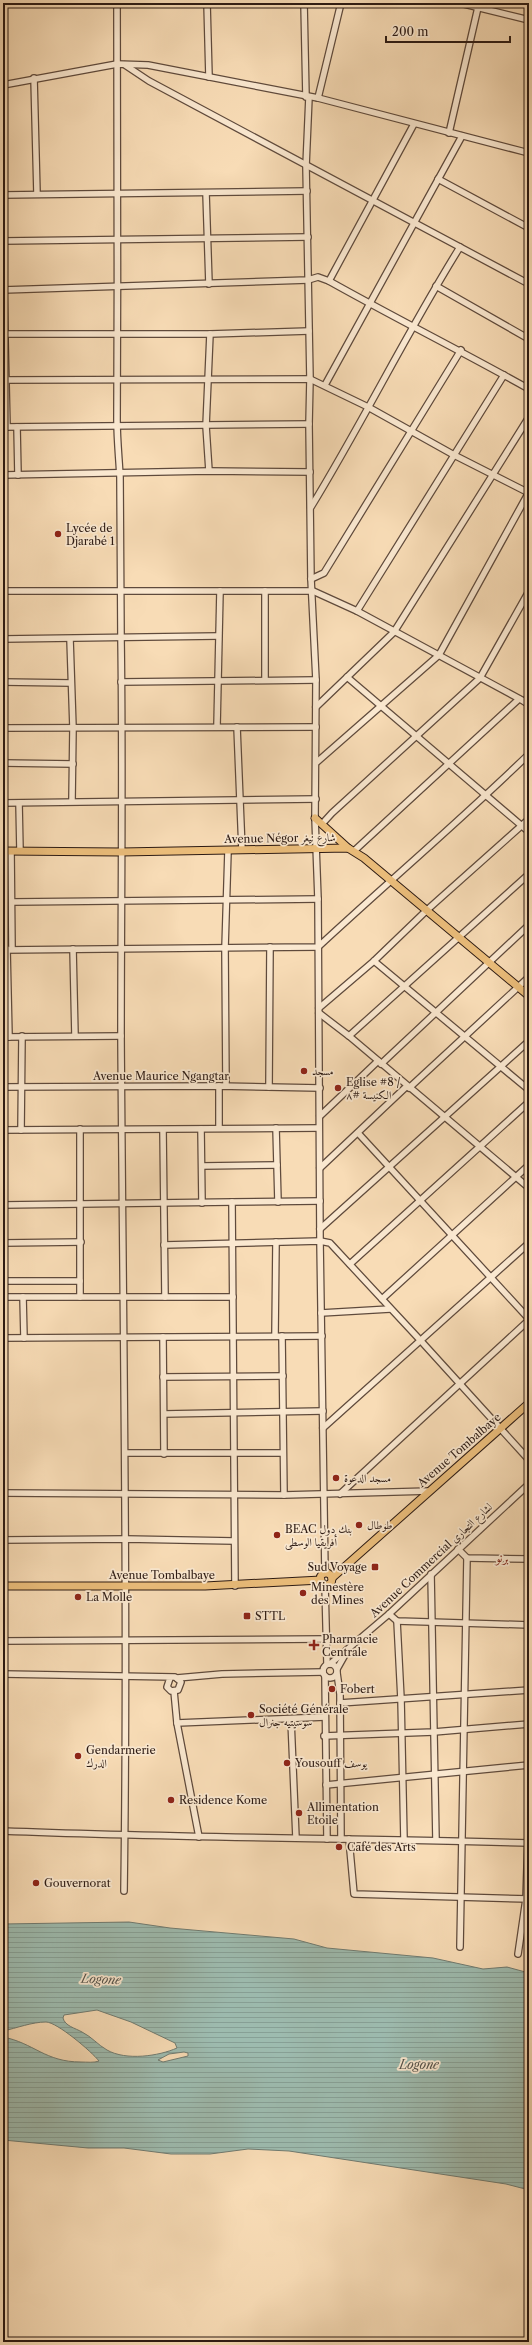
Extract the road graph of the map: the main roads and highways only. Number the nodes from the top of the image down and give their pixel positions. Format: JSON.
{"nodes":[{"id":1,"x":315,"y":818,"type":"road end"},
{"id":2,"x":351,"y":849,"type":"junction"},
{"id":3,"x":3,"y":851,"type":"edge"},
{"id":4,"x":529,"y":996,"type":"edge"},
{"id":5,"x":527,"y":1408,"type":"edge"},
{"id":6,"x":332,"y":1578,"type":"junction"},
{"id":7,"x":323,"y":1583,"type":"junction"},
{"id":8,"x":3,"y":1586,"type":"edge"}],
"edges":[{"from":1,"to":2,"type":"main road"},
{"from":2,"to":3,"type":"main road","name":"Avenue Négor شارع نيغر"},
{"from":2,"to":4,"type":"main road"},
{"from":5,"to":6,"type":"main road","name":"Avenue Tombalbaye"},
{"from":6,"to":7,"type":"main road","name":"Avenue Tombalbaye"},
{"from":6,"to":7,"type":"main road"},
{"from":7,"to":8,"type":"main road","name":"Avenue Tombalbaye"}]}
